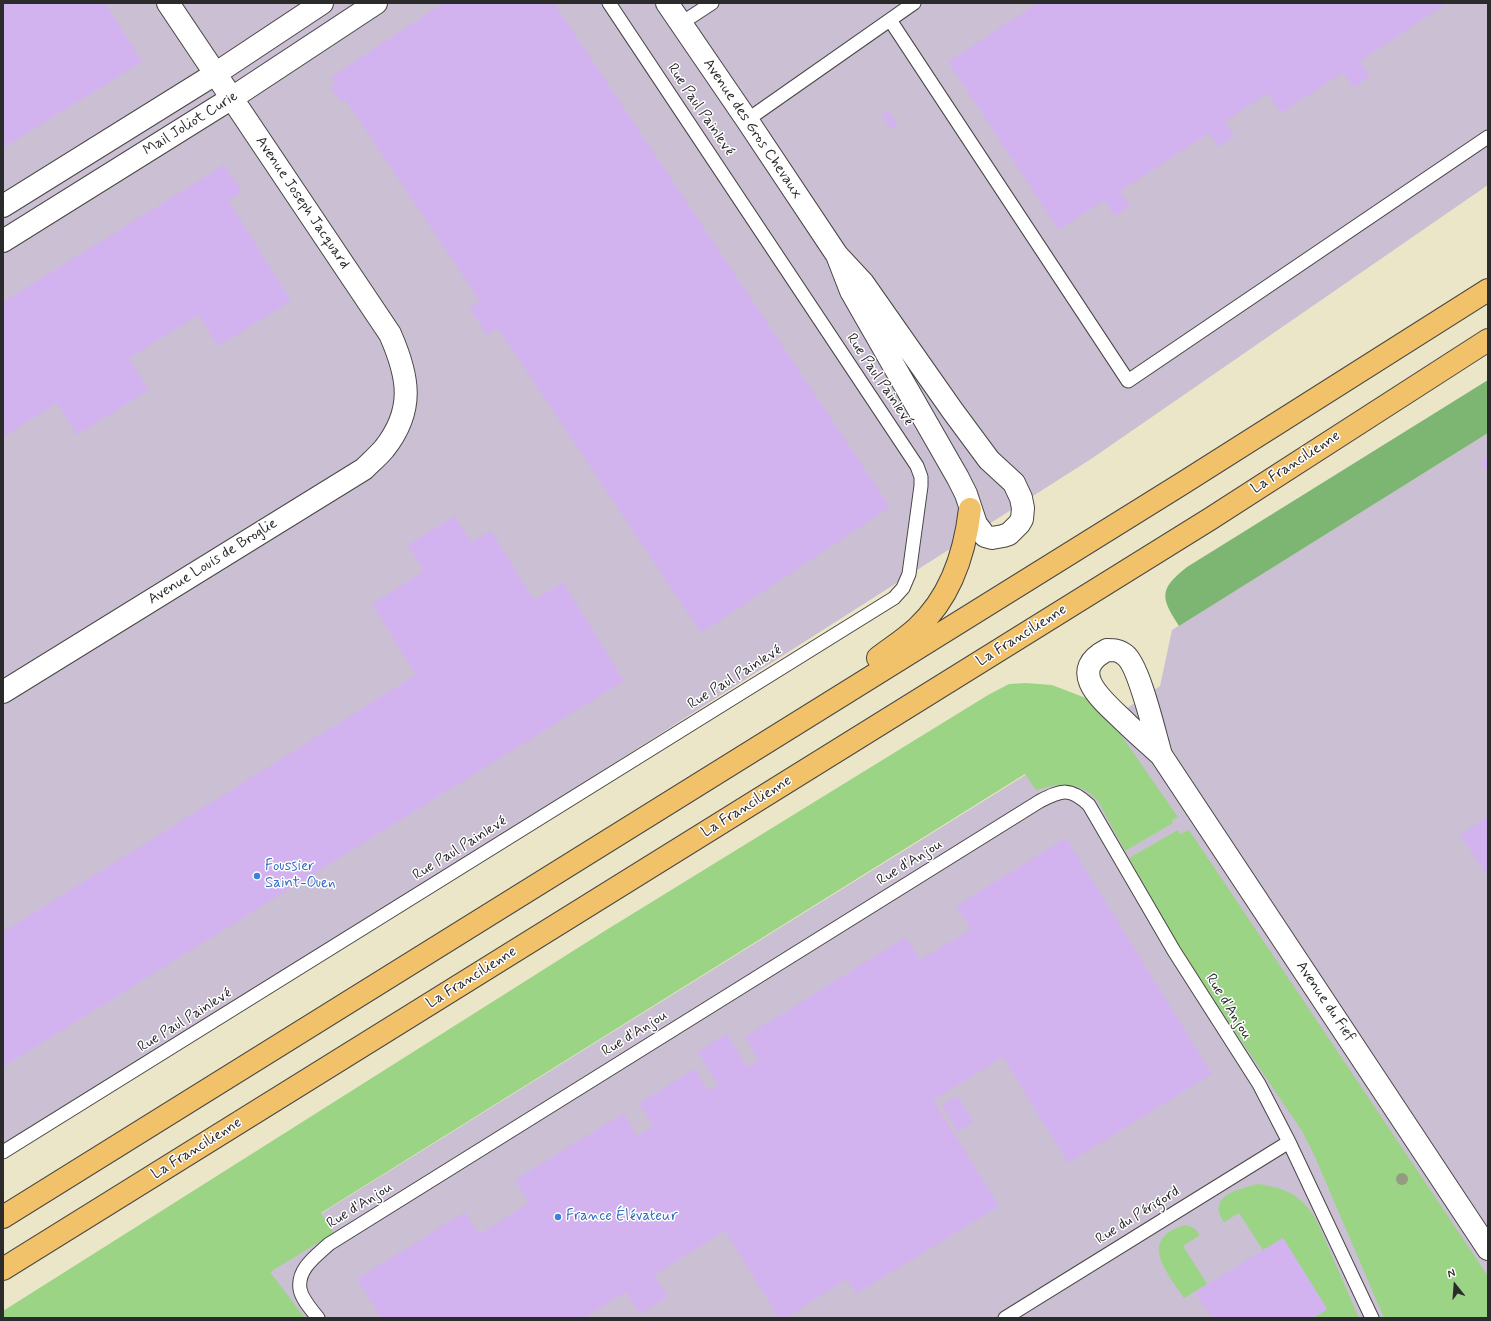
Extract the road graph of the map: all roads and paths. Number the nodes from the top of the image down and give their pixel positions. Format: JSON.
{"nodes":[{"id":1,"x":168,"y":3,"type":"edge"},
{"id":2,"x":322,"y":3,"type":"edge"},
{"id":3,"x":376,"y":3,"type":"edge"},
{"id":4,"x":609,"y":3,"type":"edge"},
{"id":5,"x":667,"y":3,"type":"edge"},
{"id":6,"x":712,"y":3,"type":"edge"},
{"id":7,"x":914,"y":3,"type":"edge"},
{"id":8,"x":890,"y":20,"type":"junction"},
{"id":9,"x":680,"y":24,"type":"junction"},
{"id":10,"x":215,"y":74,"type":"junction"},
{"id":11,"x":232,"y":98,"type":"junction"},
{"id":12,"x":747,"y":120,"type":"junction"},
{"id":13,"x":1488,"y":137,"type":"edge"},
{"id":14,"x":3,"y":206,"type":"edge"},
{"id":15,"x":3,"y":241,"type":"edge"},
{"id":16,"x":837,"y":256,"type":"junction"},
{"id":17,"x":1488,"y":290,"type":"edge"},
{"id":18,"x":1488,"y":340,"type":"edge"},
{"id":19,"x":404,"y":414,"type":"joint"},
{"id":20,"x":970,"y":509,"type":"junction"},
{"id":21,"x":3,"y":692,"type":"edge"},
{"id":22,"x":754,"y":750,"type":"junction"},
{"id":23,"x":1161,"y":755,"type":"dead end"},
{"id":24,"x":245,"y":1119,"type":"junction"},
{"id":25,"x":1289,"y":1142,"type":"junction"},
{"id":26,"x":3,"y":1152,"type":"edge"},
{"id":27,"x":9,"y":1213,"type":"edge"},
{"id":28,"x":1488,"y":1249,"type":"edge"},
{"id":29,"x":3,"y":1269,"type":"edge"},
{"id":30,"x":3,"y":1277,"type":"edge"},
{"id":31,"x":318,"y":1318,"type":"edge"},
{"id":32,"x":1005,"y":1318,"type":"edge"},
{"id":33,"x":1372,"y":1318,"type":"edge"}],
"edges":[{"from":1,"to":10,"type":"street","name":"Avenue Joseph Jacquard"},
{"from":2,"to":10,"type":"street","name":"Mail Joliot Curie"},
{"from":3,"to":11,"type":"street","name":"Mail Joliot Curie"},
{"from":4,"to":26,"type":"lane","name":"Rue Paul Painlevé"},
{"from":5,"to":9,"type":"street","name":"Avenue des Gros Chevaux"},
{"from":6,"to":9,"type":"lane"},
{"from":7,"to":8,"type":"lane"},
{"from":8,"to":12,"type":"lane"},
{"from":8,"to":13,"type":"lane"},
{"from":9,"to":12,"type":"street","name":"Avenue des Gros Chevaux"},
{"from":10,"to":11,"type":"street","name":"Avenue Joseph Jacquard"},
{"from":10,"to":14,"type":"street","name":"Mail Joliot Curie"},
{"from":11,"to":15,"type":"street","name":"Mail Joliot Curie"},
{"from":11,"to":19,"type":"street","name":"Avenue Joseph Jacquard"},
{"from":12,"to":16,"type":"street","name":"Avenue des Gros Chevaux"},
{"from":16,"to":20,"type":"street"},
{"from":16,"to":20,"type":"street"},
{"from":17,"to":22,"type":"highway"},
{"from":18,"to":24,"type":"highway","name":"La Francilienne"},
{"from":19,"to":21,"type":"street","name":"Avenue Louis de Broglie"},
{"from":20,"to":22,"type":"highway"},
{"from":22,"to":27,"type":"highway"},
{"from":23,"to":28,"type":"street","name":"Avenue du Fief"},
{"from":24,"to":29,"type":"highway","name":"La Francilienne"},
{"from":24,"to":30,"type":"highway"},
{"from":25,"to":31,"type":"lane","name":"Rue d'Anjou"},
{"from":25,"to":32,"type":"lane","name":"Rue du Périgord"},
{"from":25,"to":33,"type":"lane","name":"Rue d'Anjou"}]}
